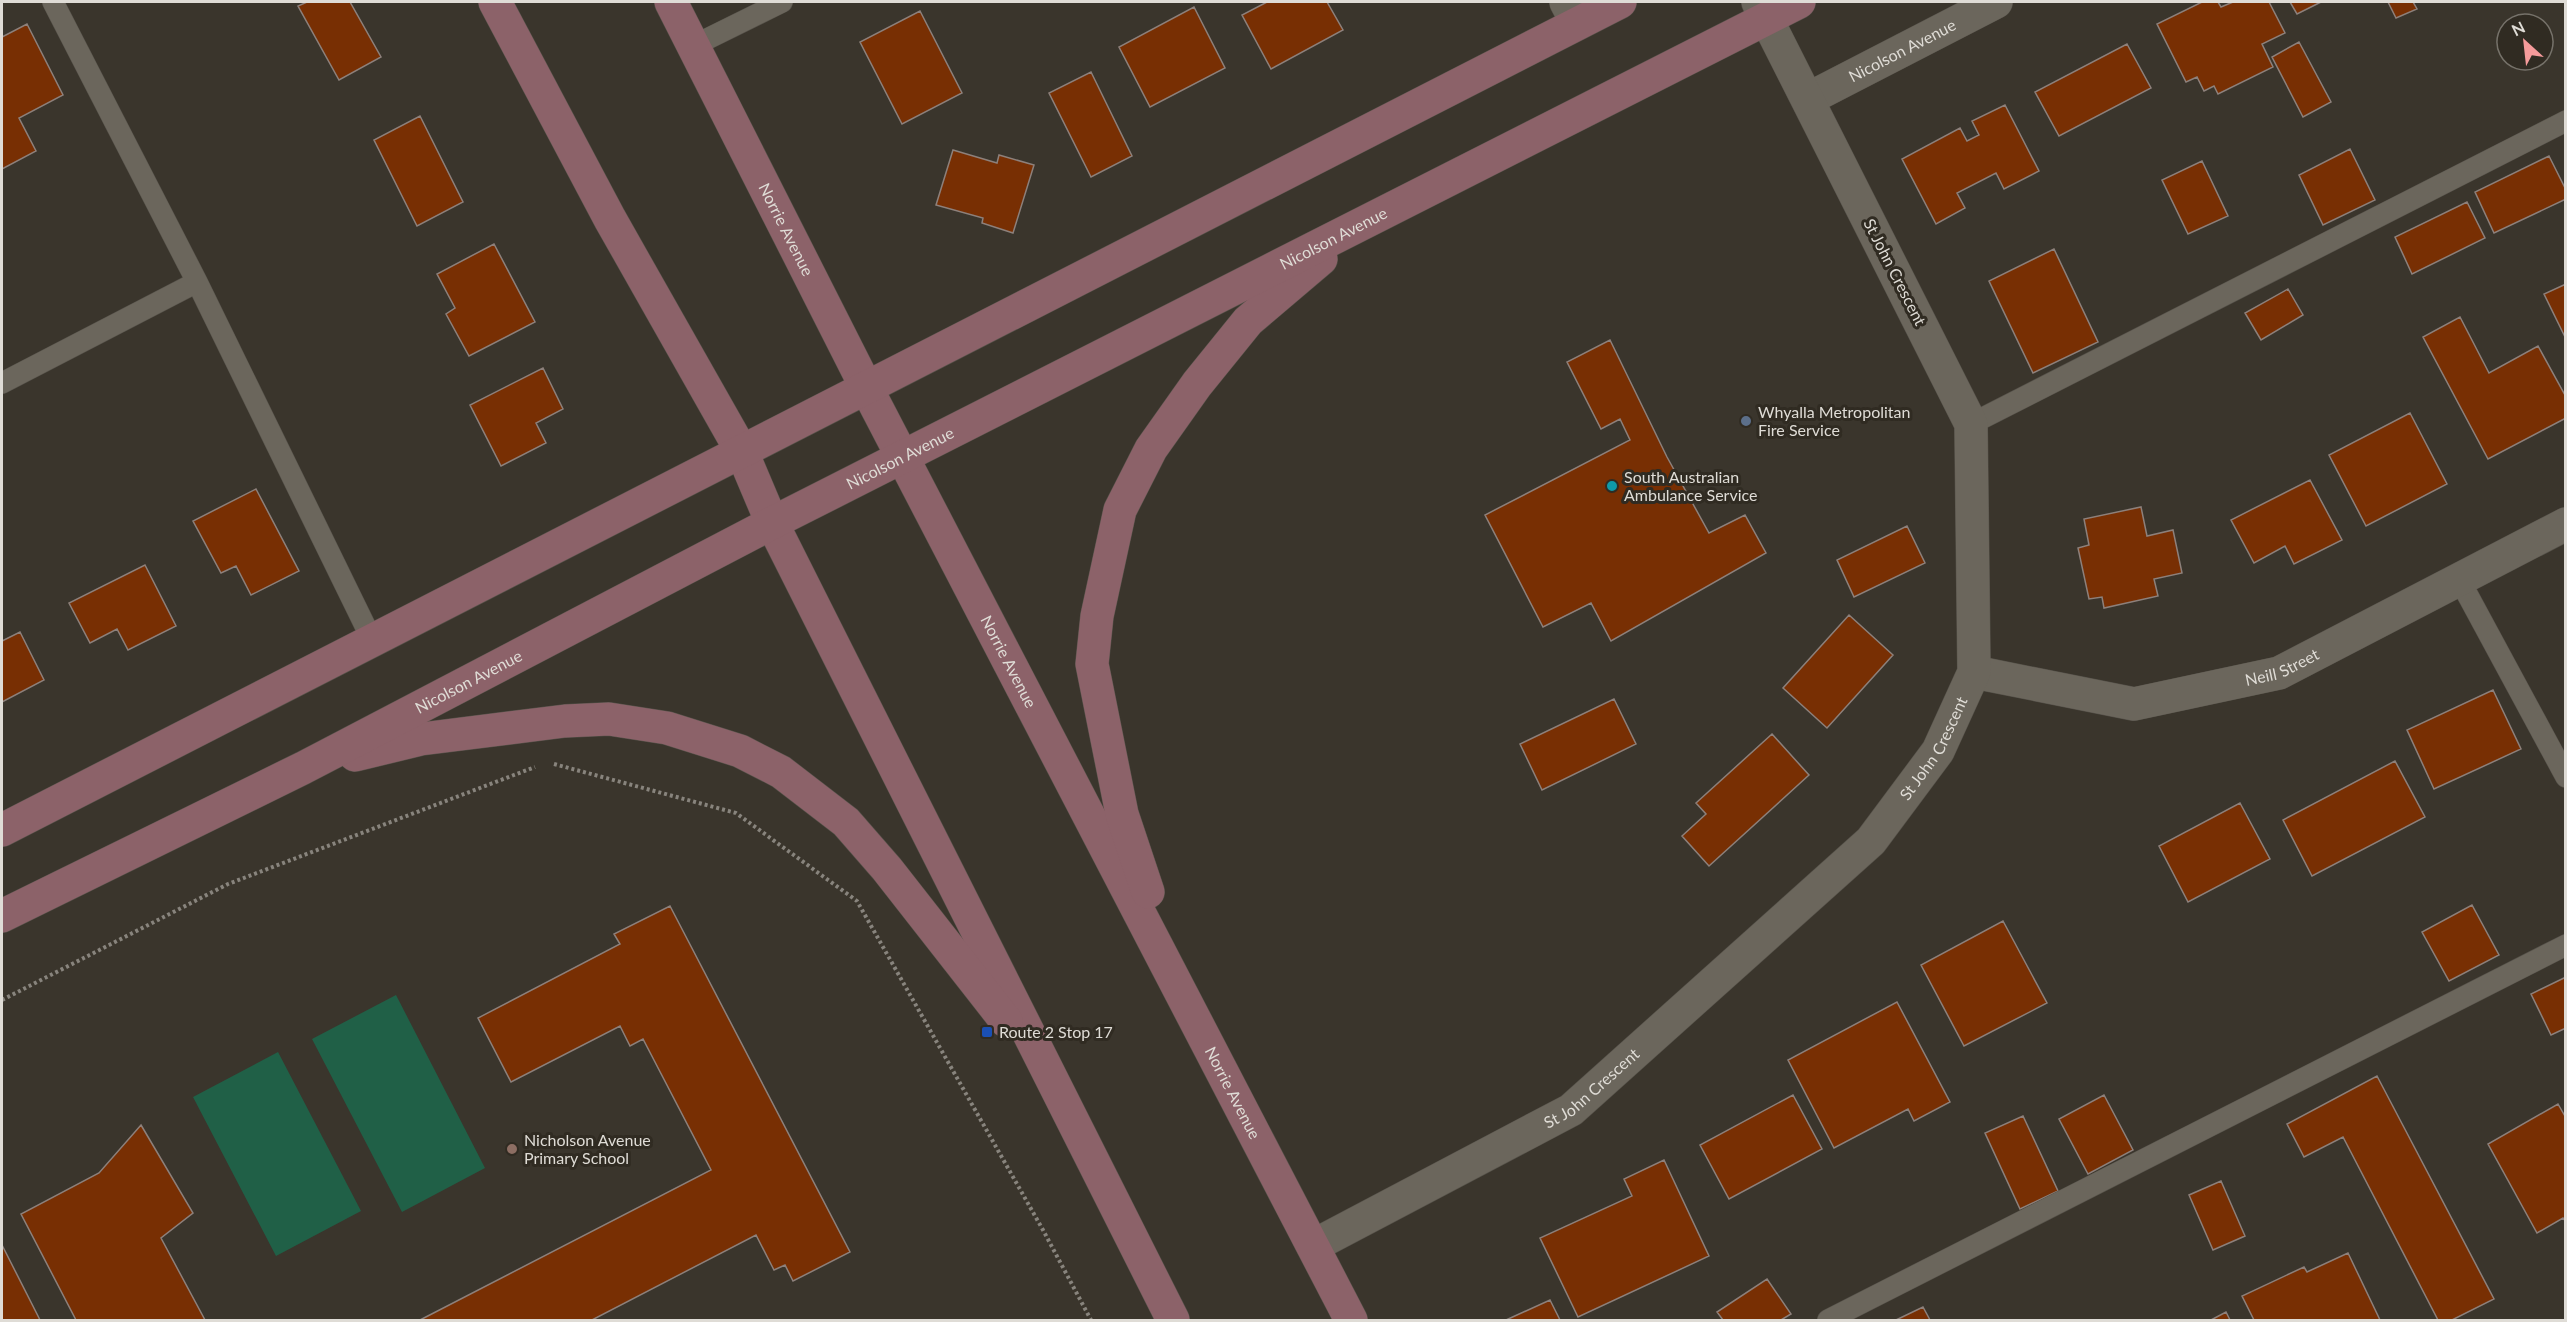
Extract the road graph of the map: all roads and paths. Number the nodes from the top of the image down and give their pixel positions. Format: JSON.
{"nodes":[{"id":1,"x":53,"y":2,"type":"edge"},
{"id":2,"x":495,"y":2,"type":"edge"},
{"id":3,"x":671,"y":2,"type":"edge"},
{"id":4,"x":782,"y":2,"type":"edge"},
{"id":5,"x":1620,"y":2,"type":"edge"},
{"id":6,"x":1799,"y":2,"type":"edge"},
{"id":7,"x":1996,"y":2,"type":"edge"},
{"id":8,"x":1763,"y":10,"type":"edge"},
{"id":9,"x":1571,"y":13,"type":"edge"},
{"id":10,"x":693,"y":46,"type":"junction"},
{"id":11,"x":1808,"y":99,"type":"junction"},
{"id":12,"x":2565,"y":121,"type":"edge"},
{"id":13,"x":1364,"y":223,"type":"junction"},
{"id":14,"x":197,"y":282,"type":"junction"},
{"id":15,"x":2,"y":383,"type":"edge"},
{"id":16,"x":866,"y":387,"type":"junction"},
{"id":17,"x":1971,"y":424,"type":"junction"},
{"id":18,"x":742,"y":452,"type":"junction"},
{"id":19,"x":904,"y":457,"type":"junction"},
{"id":20,"x":772,"y":523,"type":"junction"},
{"id":21,"x":2565,"y":524,"type":"edge"},
{"id":22,"x":2459,"y":579,"type":"junction"},
{"id":23,"x":373,"y":642,"type":"junction"},
{"id":24,"x":1974,"y":672,"type":"junction"},
{"id":25,"x":547,"y":762,"type":"dead end"},
{"id":26,"x":536,"y":766,"type":"dead end"},
{"id":27,"x":303,"y":768,"type":"junction"},
{"id":28,"x":2565,"y":777,"type":"edge"},
{"id":29,"x":2,"y":830,"type":"edge"},
{"id":30,"x":2,"y":916,"type":"edge"},
{"id":31,"x":2565,"y":945,"type":"edge"},
{"id":32,"x":1180,"y":990,"type":"junction"},
{"id":33,"x":2,"y":1000,"type":"edge"},
{"id":34,"x":1051,"y":1079,"type":"junction"},
{"id":35,"x":1313,"y":1246,"type":"junction"},
{"id":36,"x":1090,"y":1320,"type":"edge"},
{"id":37,"x":1173,"y":1320,"type":"edge"},
{"id":38,"x":1351,"y":1320,"type":"edge"},
{"id":39,"x":1828,"y":1320,"type":"edge"}],
"edges":[{"from":1,"to":14,"type":"lane"},
{"from":2,"to":18,"type":"main road"},
{"from":3,"to":10,"type":"main road","name":"Norrie Avenue"},
{"from":4,"to":10,"type":"lane"},
{"from":5,"to":9,"type":"main road"},
{"from":6,"to":8,"type":"main road","name":"Nicolson Avenue"},
{"from":7,"to":11,"type":"street","name":"Nicolson Avenue"},
{"from":8,"to":11,"type":"street","name":"St John Crescent"},
{"from":8,"to":13,"type":"main road","name":"Nicolson Avenue"},
{"from":9,"to":16,"type":"main road"},
{"from":10,"to":16,"type":"main road","name":"Norrie Avenue"},
{"from":11,"to":17,"type":"street","name":"St John Crescent"},
{"from":12,"to":17,"type":"lane"},
{"from":13,"to":19,"type":"main road","name":"Nicolson Avenue"},
{"from":13,"to":32,"type":"main road"},
{"from":14,"to":15,"type":"lane"},
{"from":14,"to":23,"type":"lane"},
{"from":16,"to":18,"type":"main road"},
{"from":16,"to":19,"type":"main road","name":"Norrie Avenue"},
{"from":17,"to":24,"type":"street","name":"St John Crescent"},
{"from":18,"to":20,"type":"main road"},
{"from":18,"to":23,"type":"main road"},
{"from":19,"to":20,"type":"main road","name":"Nicolson Avenue"},
{"from":19,"to":32,"type":"main road","name":"Norrie Avenue"},
{"from":20,"to":27,"type":"main road","name":"Nicolson Avenue"},
{"from":20,"to":34,"type":"main road"},
{"from":21,"to":22,"type":"street","name":"Neill Street"},
{"from":22,"to":24,"type":"street","name":"Neill Street"},
{"from":22,"to":28,"type":"lane"},
{"from":23,"to":29,"type":"main road"},
{"from":24,"to":35,"type":"street","name":"St John Crescent"},
{"from":25,"to":36,"type":"path"},
{"from":26,"to":33,"type":"path"},
{"from":27,"to":30,"type":"main road","name":"Nicolson Avenue"},
{"from":27,"to":34,"type":"main road"},
{"from":31,"to":39,"type":"lane"},
{"from":32,"to":35,"type":"main road","name":"Norrie Avenue"},
{"from":34,"to":37,"type":"main road"},
{"from":35,"to":38,"type":"main road","name":"Norrie Avenue"}]}
